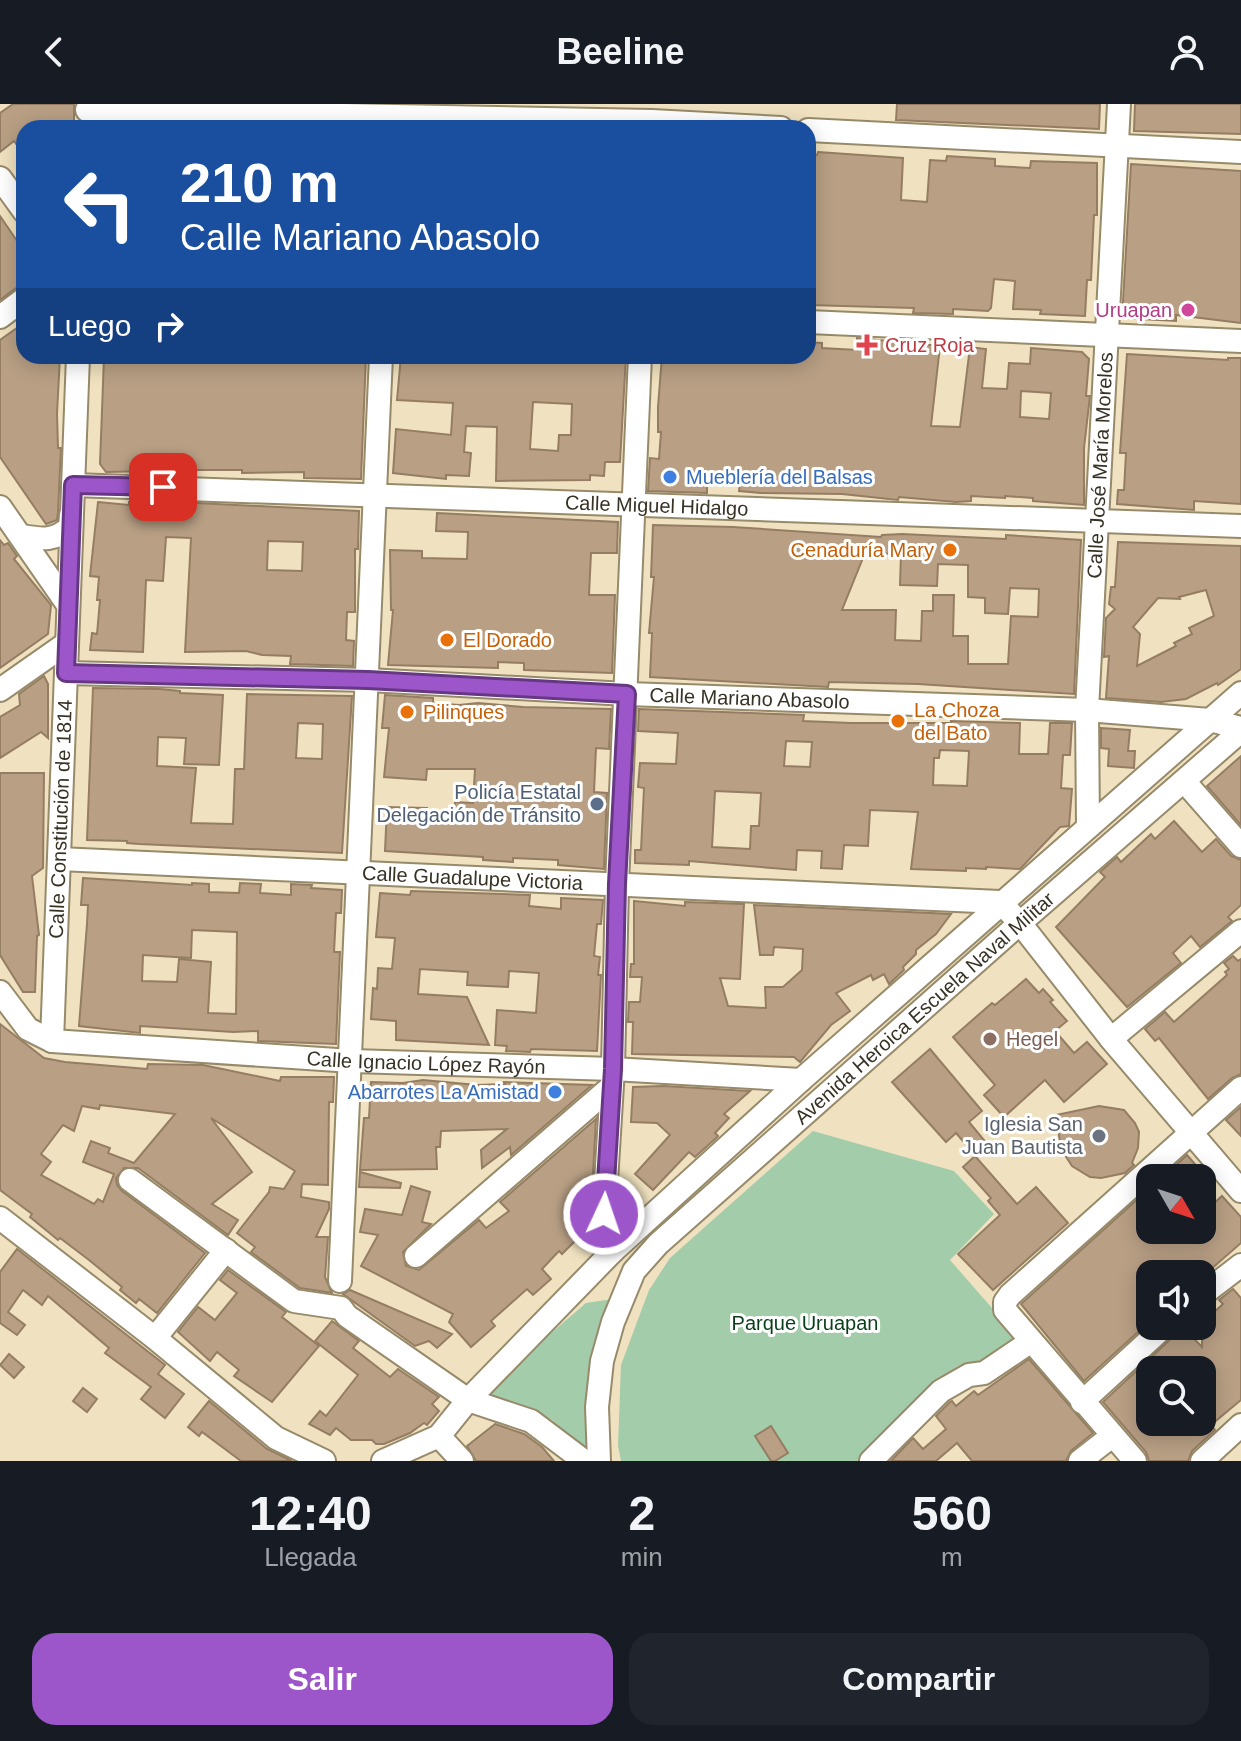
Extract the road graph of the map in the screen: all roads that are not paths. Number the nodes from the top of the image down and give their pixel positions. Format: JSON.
{"nodes":[{"id":1,"x":1119,"y":104,"type":"edge"},
{"id":2,"x":87,"y":114,"type":"edge"},
{"id":3,"x":391,"y":116,"type":"edge"},
{"id":4,"x":652,"y":118,"type":"edge"},
{"id":5,"x":678,"y":120,"type":"edge"},
{"id":6,"x":816,"y":130,"type":"edge"},
{"id":7,"x":1116,"y":146,"type":"junction"},
{"id":8,"x":1241,"y":152,"type":"edge"},
{"id":9,"x":0,"y":178,"type":"edge"},
{"id":10,"x":16,"y":200,"type":"edge"},
{"id":11,"x":816,"y":322,"type":"edge"},
{"id":12,"x":1108,"y":334,"type":"junction"},
{"id":13,"x":1241,"y":341,"type":"edge"},
{"id":14,"x":78,"y":364,"type":"edge"},
{"id":15,"x":381,"y":364,"type":"edge"},
{"id":16,"x":640,"y":364,"type":"edge"},
{"id":17,"x":73,"y":485,"type":"junction"},
{"id":18,"x":373,"y":493,"type":"junction"},
{"id":19,"x":634,"y":506,"type":"junction"},
{"id":20,"x":0,"y":507,"type":"edge"},
{"id":21,"x":72,"y":510,"type":"junction"},
{"id":22,"x":1096,"y":519,"type":"junction"},
{"id":23,"x":1241,"y":526,"type":"edge"},
{"id":24,"x":21,"y":536,"type":"junction"},
{"id":25,"x":68,"y":605,"type":"junction"},
{"id":26,"x":67,"y":643,"type":"junction"},
{"id":27,"x":66,"y":673,"type":"junction"},
{"id":28,"x":368,"y":680,"type":"junction"},
{"id":29,"x":0,"y":690,"type":"edge"},
{"id":30,"x":1241,"y":693,"type":"edge"},
{"id":31,"x":627,"y":694,"type":"junction"},
{"id":32,"x":1087,"y":710,"type":"junction"},
{"id":33,"x":1210,"y":720,"type":"junction"},
{"id":34,"x":1241,"y":730,"type":"edge"},
{"id":35,"x":1184,"y":781,"type":"junction"},
{"id":36,"x":1088,"y":827,"type":"junction"},
{"id":37,"x":1241,"y":846,"type":"edge"},
{"id":38,"x":59,"y":859,"type":"junction"},
{"id":39,"x":359,"y":871,"type":"junction"},
{"id":40,"x":617,"y":884,"type":"junction"},
{"id":41,"x":1000,"y":902,"type":"junction"},
{"id":42,"x":1020,"y":923,"type":"junction"},
{"id":43,"x":1241,"y":931,"type":"edge"},
{"id":44,"x":0,"y":992,"type":"edge"},
{"id":45,"x":1111,"y":1039,"type":"junction"},
{"id":46,"x":52,"y":1041,"type":"junction"},
{"id":47,"x":352,"y":1061,"type":"junction"},
{"id":48,"x":612,"y":1078,"type":"junction"},
{"id":49,"x":801,"y":1080,"type":"junction"},
{"id":50,"x":1241,"y":1088,"type":"edge"},
{"id":51,"x":1190,"y":1135,"type":"junction"},
{"id":52,"x":130,"y":1180,"type":"dead end"},
{"id":53,"x":1241,"y":1191,"type":"edge"},
{"id":54,"x":0,"y":1218,"type":"edge"},
{"id":55,"x":226,"y":1250,"type":"junction"},
{"id":56,"x":613,"y":1251,"type":"junction"},
{"id":57,"x":416,"y":1256,"type":"dead end"},
{"id":58,"x":1241,"y":1265,"type":"edge"},
{"id":59,"x":634,"y":1271,"type":"junction"},
{"id":60,"x":340,"y":1281,"type":"dead end"},
{"id":61,"x":1216,"y":1284,"type":"edge"},
{"id":62,"x":155,"y":1338,"type":"junction"},
{"id":63,"x":1150,"y":1340,"type":"edge"},
{"id":64,"x":1030,"y":1342,"type":"junction"},
{"id":65,"x":468,"y":1400,"type":"junction"},
{"id":66,"x":1082,"y":1402,"type":"junction"},
{"id":67,"x":1241,"y":1425,"type":"edge"},
{"id":68,"x":439,"y":1436,"type":"junction"},
{"id":69,"x":1112,"y":1436,"type":"junction"},
{"id":70,"x":324,"y":1461,"type":"edge"},
{"id":71,"x":383,"y":1461,"type":"edge"},
{"id":72,"x":413,"y":1461,"type":"edge"},
{"id":73,"x":462,"y":1461,"type":"edge"},
{"id":74,"x":584,"y":1461,"type":"edge"},
{"id":75,"x":599,"y":1461,"type":"edge"},
{"id":76,"x":871,"y":1461,"type":"edge"},
{"id":77,"x":1080,"y":1461,"type":"edge"},
{"id":78,"x":1135,"y":1461,"type":"edge"},
{"id":79,"x":1202,"y":1461,"type":"edge"}],
"edges":[{"from":1,"to":7,"type":"street","name":"Calle José María Morelos"},
{"from":2,"to":3,"type":"street"},
{"from":3,"to":4,"type":"street"},
{"from":4,"to":5,"type":"street"},
{"from":6,"to":7,"type":"street"},
{"from":7,"to":8,"type":"street"},
{"from":7,"to":12,"type":"street","name":"Calle José María Morelos"},
{"from":9,"to":10,"type":"street"},
{"from":11,"to":12,"type":"street"},
{"from":12,"to":13,"type":"street"},
{"from":12,"to":22,"type":"street","name":"Calle José María Morelos"},
{"from":14,"to":17,"type":"street","name":"Calle Constitución de 1814"},
{"from":15,"to":18,"type":"street"},
{"from":16,"to":19,"type":"street"},
{"from":17,"to":18,"type":"street","name":"Calle Miguel Hidalgo"},
{"from":17,"to":21,"type":"street","name":"Calle Constitución de 1814"},
{"from":18,"to":19,"type":"street","name":"Calle Miguel Hidalgo"},
{"from":18,"to":28,"type":"street"},
{"from":19,"to":22,"type":"street","name":"Calle Miguel Hidalgo"},
{"from":19,"to":31,"type":"street"},
{"from":20,"to":24,"type":"street"},
{"from":21,"to":24,"type":"street"},
{"from":21,"to":25,"type":"street","name":"Calle Constitución de 1814"},
{"from":22,"to":23,"type":"street","name":"Calle Miguel Hidalgo"},
{"from":22,"to":32,"type":"street","name":"Calle José María Morelos"},
{"from":24,"to":25,"type":"street"},
{"from":25,"to":26,"type":"street","name":"Calle Constitución de 1814"},
{"from":26,"to":27,"type":"street","name":"Calle Constitución de 1814"},
{"from":26,"to":29,"type":"street"},
{"from":27,"to":28,"type":"street","name":"Calle Mariano Abasolo"},
{"from":27,"to":38,"type":"street","name":"Calle Constitución de 1814"},
{"from":28,"to":31,"type":"street","name":"Calle Mariano Abasolo"},
{"from":28,"to":39,"type":"street"},
{"from":30,"to":33,"type":"street","name":"Avenida Heroica Escuela Naval Militar"},
{"from":31,"to":32,"type":"street","name":"Calle Mariano Abasolo"},
{"from":31,"to":40,"type":"street"},
{"from":32,"to":33,"type":"street","name":"Calle Mariano Abasolo"},
{"from":32,"to":36,"type":"street","name":"Calle José María Morelos"},
{"from":33,"to":34,"type":"street","name":"Calle Mariano Abasolo"},
{"from":33,"to":36,"type":"street","name":"Avenida Heroica Escuela Naval Militar"},
{"from":34,"to":35,"type":"street","name":"Avenida Heroica Escuela Naval Militar"},
{"from":35,"to":37,"type":"street"},
{"from":35,"to":42,"type":"street","name":"Avenida Heroica Escuela Naval Militar"},
{"from":36,"to":41,"type":"street","name":"Avenida Heroica Escuela Naval Militar"},
{"from":38,"to":39,"type":"street","name":"Calle Guadalupe Victoria"},
{"from":38,"to":46,"type":"street","name":"Calle Constitución de 1814"},
{"from":39,"to":40,"type":"street","name":"Calle Guadalupe Victoria"},
{"from":39,"to":47,"type":"street"},
{"from":40,"to":41,"type":"street","name":"Calle Guadalupe Victoria"},
{"from":40,"to":48,"type":"street"},
{"from":41,"to":42,"type":"street"},
{"from":41,"to":49,"type":"street","name":"Avenida Heroica Escuela Naval Militar"},
{"from":42,"to":45,"type":"street"},
{"from":42,"to":59,"type":"street","name":"Avenida Heroica Escuela Naval Militar"},
{"from":43,"to":45,"type":"street"},
{"from":44,"to":46,"type":"street"},
{"from":45,"to":51,"type":"street"},
{"from":46,"to":47,"type":"street","name":"Calle Ignacio López Rayón"},
{"from":47,"to":48,"type":"street","name":"Calle Ignacio López Rayón"},
{"from":47,"to":60,"type":"street"},
{"from":48,"to":49,"type":"street","name":"Calle Ignacio López Rayón"},
{"from":48,"to":56,"type":"street"},
{"from":48,"to":57,"type":"street"},
{"from":49,"to":56,"type":"street","name":"Avenida Heroica Escuela Naval Militar"},
{"from":50,"to":51,"type":"street"},
{"from":51,"to":53,"type":"street"},
{"from":51,"to":64,"type":"street"},
{"from":52,"to":55,"type":"street"},
{"from":54,"to":62,"type":"street"},
{"from":55,"to":62,"type":"street"},
{"from":55,"to":65,"type":"street"},
{"from":56,"to":59,"type":"street"},
{"from":56,"to":65,"type":"street","name":"Avenida Heroica Escuela Naval Militar"},
{"from":58,"to":61,"type":"street"},
{"from":59,"to":75,"type":"street","name":"Avenida Heroica Escuela Naval Militar"},
{"from":62,"to":70,"type":"street"},
{"from":63,"to":66,"type":"street"},
{"from":64,"to":66,"type":"street"},
{"from":64,"to":76,"type":"street"},
{"from":65,"to":68,"type":"street","name":"Avenida Heroica Escuela Naval Militar"},
{"from":65,"to":74,"type":"street"},
{"from":66,"to":69,"type":"street"},
{"from":67,"to":79,"type":"street"},
{"from":68,"to":71,"type":"street","name":"Avenida Heroica Escuela Naval Militar"},
{"from":68,"to":72,"type":"street"},
{"from":68,"to":73,"type":"street"},
{"from":69,"to":77,"type":"street"},
{"from":69,"to":78,"type":"street"}]}
